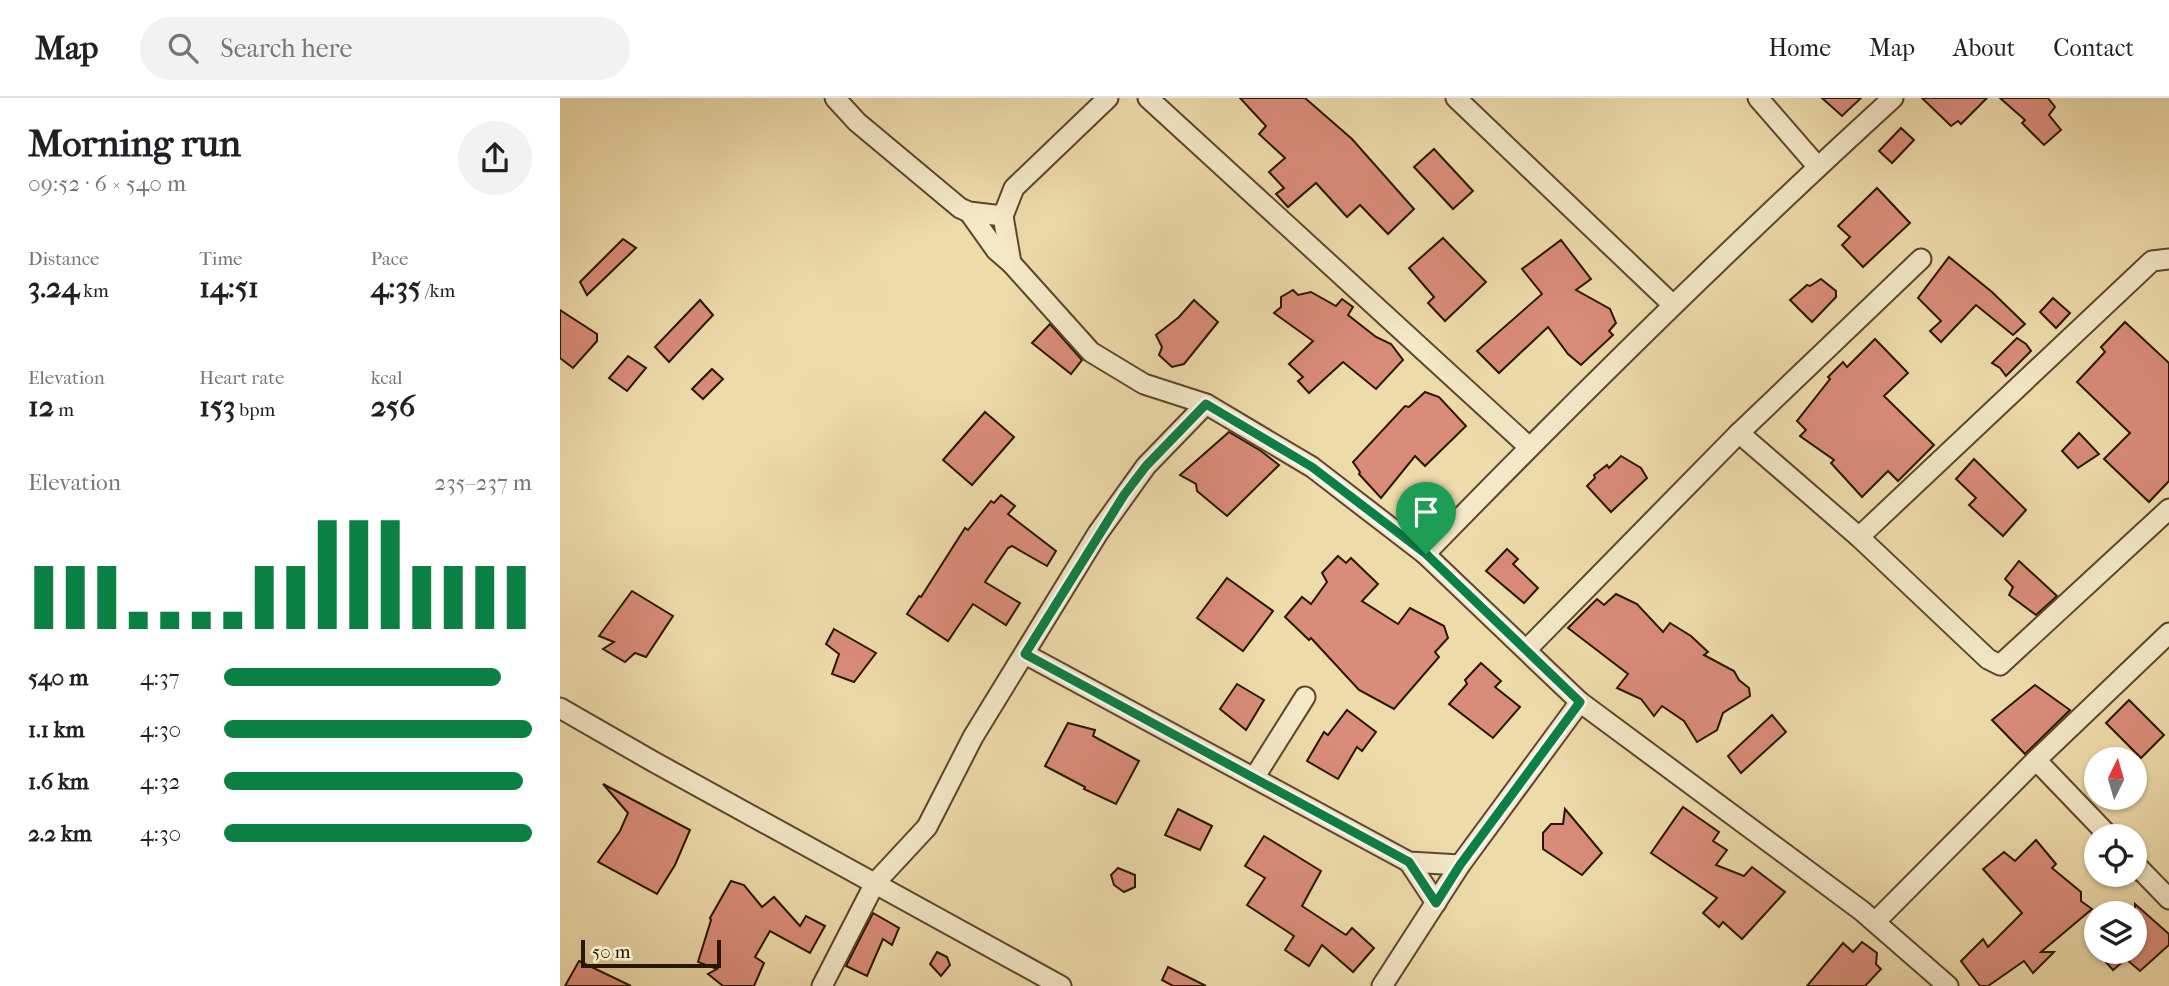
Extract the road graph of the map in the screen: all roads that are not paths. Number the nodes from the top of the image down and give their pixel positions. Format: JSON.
{"nodes":[{"id":1,"x":835,"y":98,"type":"edge"},
{"id":2,"x":1108,"y":98,"type":"edge"},
{"id":3,"x":1148,"y":98,"type":"edge"},
{"id":4,"x":1456,"y":98,"type":"edge"},
{"id":5,"x":1758,"y":98,"type":"edge"},
{"id":6,"x":1893,"y":98,"type":"edge"},
{"id":7,"x":1818,"y":167,"type":"junction"},
{"id":8,"x":969,"y":212,"type":"junction"},
{"id":9,"x":1003,"y":216,"type":"junction"},
{"id":10,"x":1921,"y":259,"type":"dead end"},
{"id":11,"x":2169,"y":259,"type":"edge"},
{"id":12,"x":1011,"y":264,"type":"junction"},
{"id":13,"x":1673,"y":305,"type":"junction"},
{"id":14,"x":1206,"y":404,"type":"junction"},
{"id":15,"x":1739,"y":433,"type":"junction"},
{"id":16,"x":1529,"y":447,"type":"junction"},
{"id":17,"x":2169,"y":509,"type":"edge"},
{"id":18,"x":1859,"y":537,"type":"junction"},
{"id":19,"x":1426,"y":554,"type":"junction"},
{"id":20,"x":2169,"y":633,"type":"edge"},
{"id":21,"x":1527,"y":649,"type":"junction"},
{"id":22,"x":1025,"y":654,"type":"junction"},
{"id":23,"x":1305,"y":697,"type":"dead end"},
{"id":24,"x":1580,"y":702,"type":"junction"},
{"id":25,"x":560,"y":708,"type":"edge"},
{"id":26,"x":2036,"y":760,"type":"junction"},
{"id":27,"x":1254,"y":778,"type":"junction"},
{"id":28,"x":2097,"y":824,"type":"edge"},
{"id":29,"x":1409,"y":862,"type":"junction"},
{"id":30,"x":1460,"y":865,"type":"junction"},
{"id":31,"x":2147,"y":876,"type":"edge"},
{"id":32,"x":875,"y":883,"type":"junction"},
{"id":33,"x":2169,"y":899,"type":"edge"},
{"id":34,"x":1436,"y":903,"type":"junction"},
{"id":35,"x":1875,"y":922,"type":"junction"},
{"id":36,"x":1057,"y":985,"type":"edge"},
{"id":37,"x":822,"y":986,"type":"edge"},
{"id":38,"x":1382,"y":986,"type":"edge"},
{"id":39,"x":1948,"y":986,"type":"edge"}],
"edges":[{"from":1,"to":8,"type":"street"},
{"from":2,"to":9,"type":"street"},
{"from":3,"to":16,"type":"street"},
{"from":4,"to":13,"type":"street"},
{"from":5,"to":7,"type":"street"},
{"from":6,"to":7,"type":"street"},
{"from":7,"to":13,"type":"street"},
{"from":8,"to":9,"type":"street"},
{"from":8,"to":12,"type":"street"},
{"from":9,"to":12,"type":"street"},
{"from":10,"to":15,"type":"street"},
{"from":11,"to":18,"type":"street"},
{"from":12,"to":14,"type":"street"},
{"from":13,"to":16,"type":"street"},
{"from":14,"to":19,"type":"street"},
{"from":14,"to":22,"type":"street"},
{"from":15,"to":18,"type":"street"},
{"from":15,"to":21,"type":"street"},
{"from":16,"to":19,"type":"street"},
{"from":17,"to":18,"type":"street"},
{"from":19,"to":21,"type":"street"},
{"from":20,"to":26,"type":"street"},
{"from":21,"to":24,"type":"street"},
{"from":22,"to":27,"type":"street"},
{"from":22,"to":32,"type":"street"},
{"from":23,"to":27,"type":"street"},
{"from":24,"to":30,"type":"street"},
{"from":24,"to":35,"type":"street"},
{"from":25,"to":32,"type":"street"},
{"from":26,"to":28,"type":"street"},
{"from":26,"to":35,"type":"street"},
{"from":27,"to":29,"type":"street"},
{"from":29,"to":30,"type":"street"},
{"from":29,"to":34,"type":"street"},
{"from":30,"to":34,"type":"street"},
{"from":31,"to":33,"type":"street"},
{"from":32,"to":36,"type":"street"},
{"from":32,"to":37,"type":"street"},
{"from":34,"to":38,"type":"street"},
{"from":35,"to":39,"type":"street"}]}
